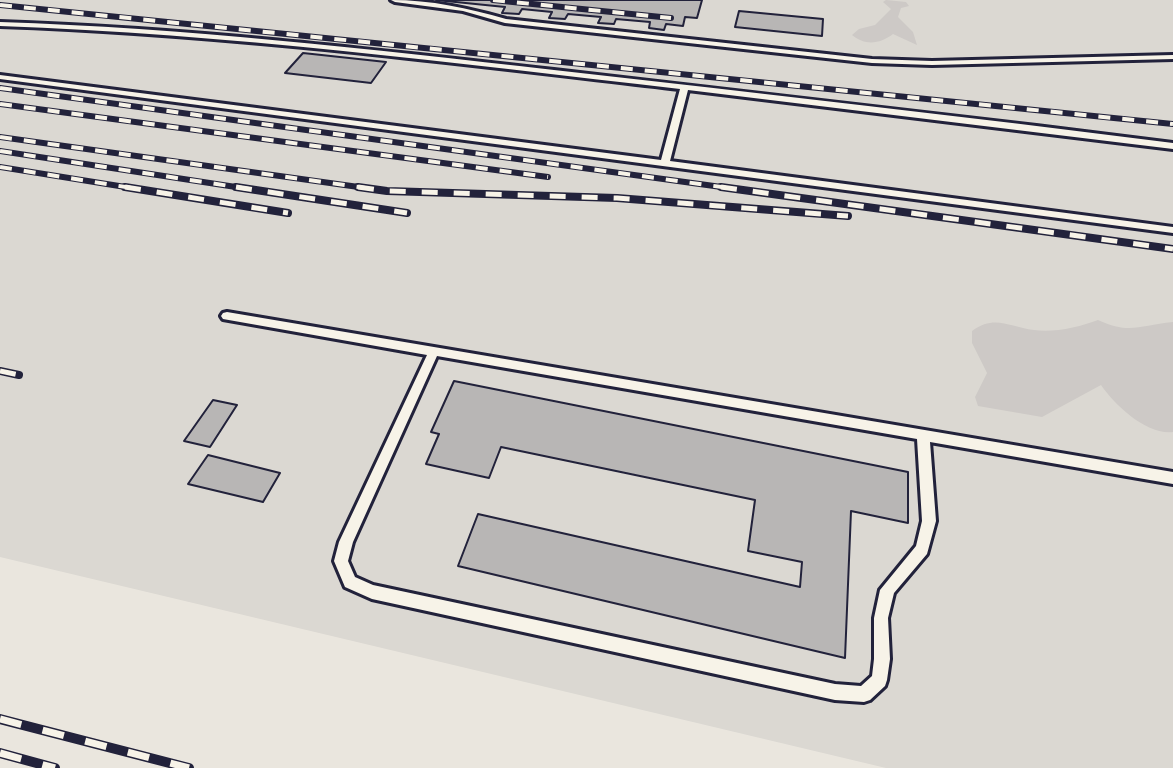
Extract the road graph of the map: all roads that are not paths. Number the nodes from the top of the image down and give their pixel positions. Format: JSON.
{"nodes":[{"id":1,"x":395,"y":0,"type":"edge"},
{"id":2,"x":0,"y":24,"type":"edge"},
{"id":3,"x":1173,"y":57,"type":"edge"},
{"id":4,"x":0,"y":77,"type":"edge"},
{"id":5,"x":685,"y":87,"type":"junction"},
{"id":6,"x":1173,"y":146,"type":"edge"},
{"id":7,"x":665,"y":163,"type":"junction"},
{"id":8,"x":1173,"y":230,"type":"edge"},
{"id":9,"x":227,"y":316,"type":"dead end"},
{"id":10,"x":434,"y":351,"type":"junction"},
{"id":11,"x":923,"y":435,"type":"junction"},
{"id":12,"x":1173,"y":478,"type":"edge"}],
"edges":[{"from":1,"to":3,"type":"lane"},
{"from":2,"to":5,"type":"lane"},
{"from":4,"to":7,"type":"lane"},
{"from":5,"to":6,"type":"lane"},
{"from":5,"to":7,"type":"lane"},
{"from":7,"to":8,"type":"lane"},
{"from":9,"to":10,"type":"lane"},
{"from":10,"to":11,"type":"lane"},
{"from":10,"to":11,"type":"lane"},
{"from":11,"to":12,"type":"lane"}]}
